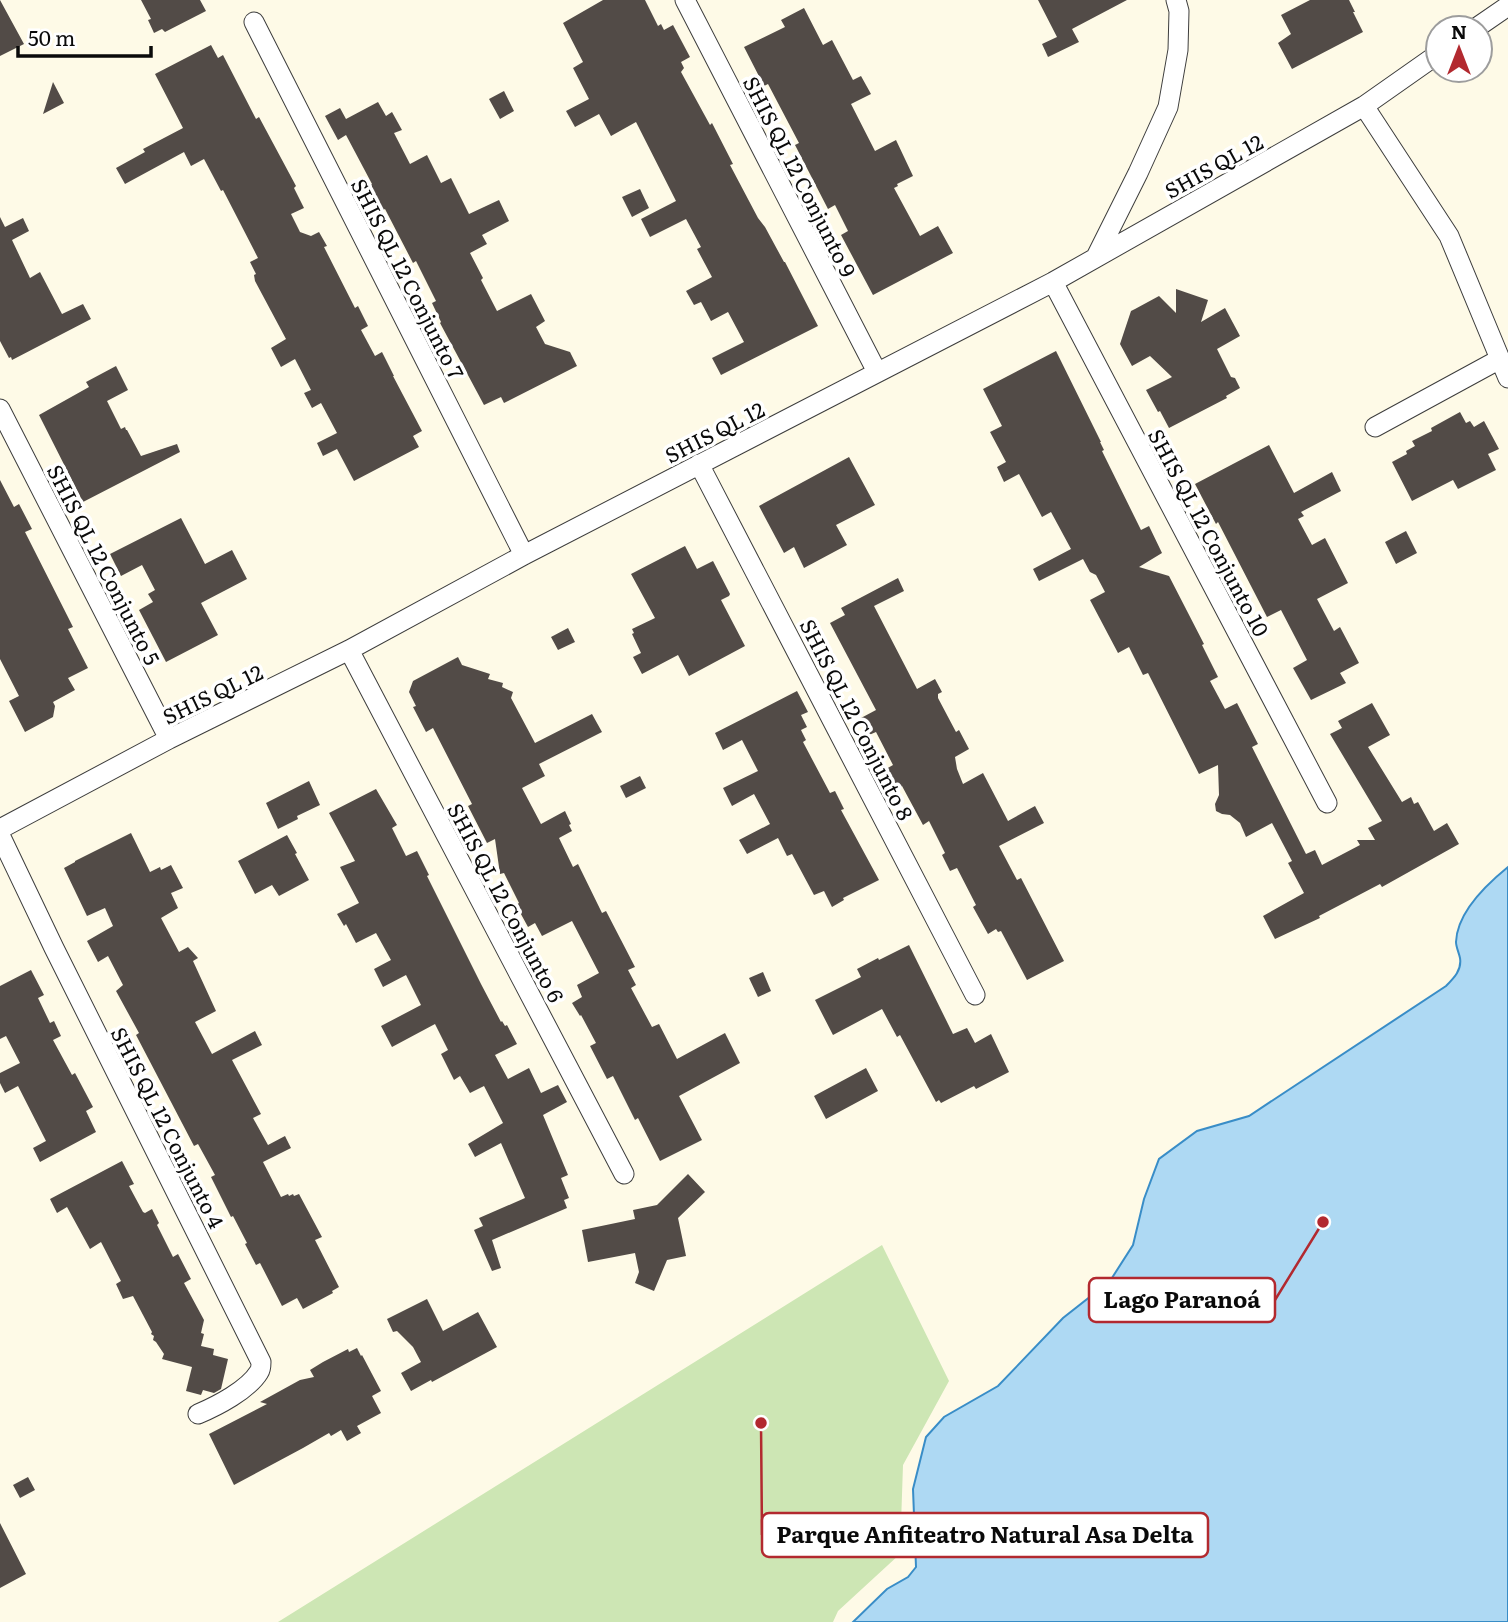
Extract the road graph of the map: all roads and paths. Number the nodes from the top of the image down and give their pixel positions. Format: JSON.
{"nodes":[{"id":1,"x":685,"y":0,"type":"edge"},
{"id":2,"x":1176,"y":0,"type":"edge"},
{"id":3,"x":254,"y":22,"type":"dead end"},
{"id":4,"x":1424,"y":64,"type":"edge"},
{"id":5,"x":1364,"y":106,"type":"junction"},
{"id":6,"x":1096,"y":257,"type":"junction"},
{"id":7,"x":1053,"y":282,"type":"junction"},
{"id":8,"x":1500,"y":359,"type":"junction"},
{"id":9,"x":877,"y":372,"type":"junction"},
{"id":10,"x":1508,"y":378,"type":"edge"},
{"id":11,"x":0,"y":409,"type":"edge"},
{"id":12,"x":1375,"y":427,"type":"dead end"},
{"id":13,"x":699,"y":464,"type":"junction"},
{"id":14,"x":524,"y":555,"type":"junction"},
{"id":15,"x":349,"y":650,"type":"junction"},
{"id":16,"x":169,"y":739,"type":"junction"},
{"id":17,"x":1326,"y":803,"type":"dead end"},
{"id":18,"x":0,"y":829,"type":"edge"},
{"id":19,"x":0,"y":835,"type":"edge"},
{"id":20,"x":975,"y":995,"type":"dead end"},
{"id":21,"x":624,"y":1174,"type":"dead end"},
{"id":22,"x":198,"y":1414,"type":"dead end"}],
"edges":[{"from":1,"to":9,"type":"street","name":"SHIS QL 12 Conjunto 9"},
{"from":2,"to":6,"type":"street"},
{"from":3,"to":14,"type":"street","name":"SHIS QL 12 Conjunto 7"},
{"from":4,"to":5,"type":"street","name":"SHIS QL 12"},
{"from":5,"to":6,"type":"street","name":"SHIS QL 12"},
{"from":5,"to":8,"type":"street"},
{"from":6,"to":7,"type":"street","name":"SHIS QL 12"},
{"from":7,"to":9,"type":"street","name":"SHIS QL 12"},
{"from":7,"to":17,"type":"street","name":"SHIS QL 12 Conjunto 10"},
{"from":8,"to":10,"type":"street"},
{"from":8,"to":12,"type":"street"},
{"from":9,"to":13,"type":"street","name":"SHIS QL 12"},
{"from":11,"to":16,"type":"street","name":"SHIS QL 12 Conjunto 5"},
{"from":13,"to":14,"type":"street","name":"SHIS QL 12"},
{"from":13,"to":20,"type":"street","name":"SHIS QL 12 Conjunto 8"},
{"from":14,"to":15,"type":"street","name":"SHIS QL 12"},
{"from":15,"to":16,"type":"street","name":"SHIS QL 12"},
{"from":15,"to":21,"type":"street","name":"SHIS QL 12 Conjunto 6"},
{"from":16,"to":18,"type":"street","name":"SHIS QL 12"},
{"from":19,"to":22,"type":"street","name":"SHIS QL 12 Conjunto 4"}]}
